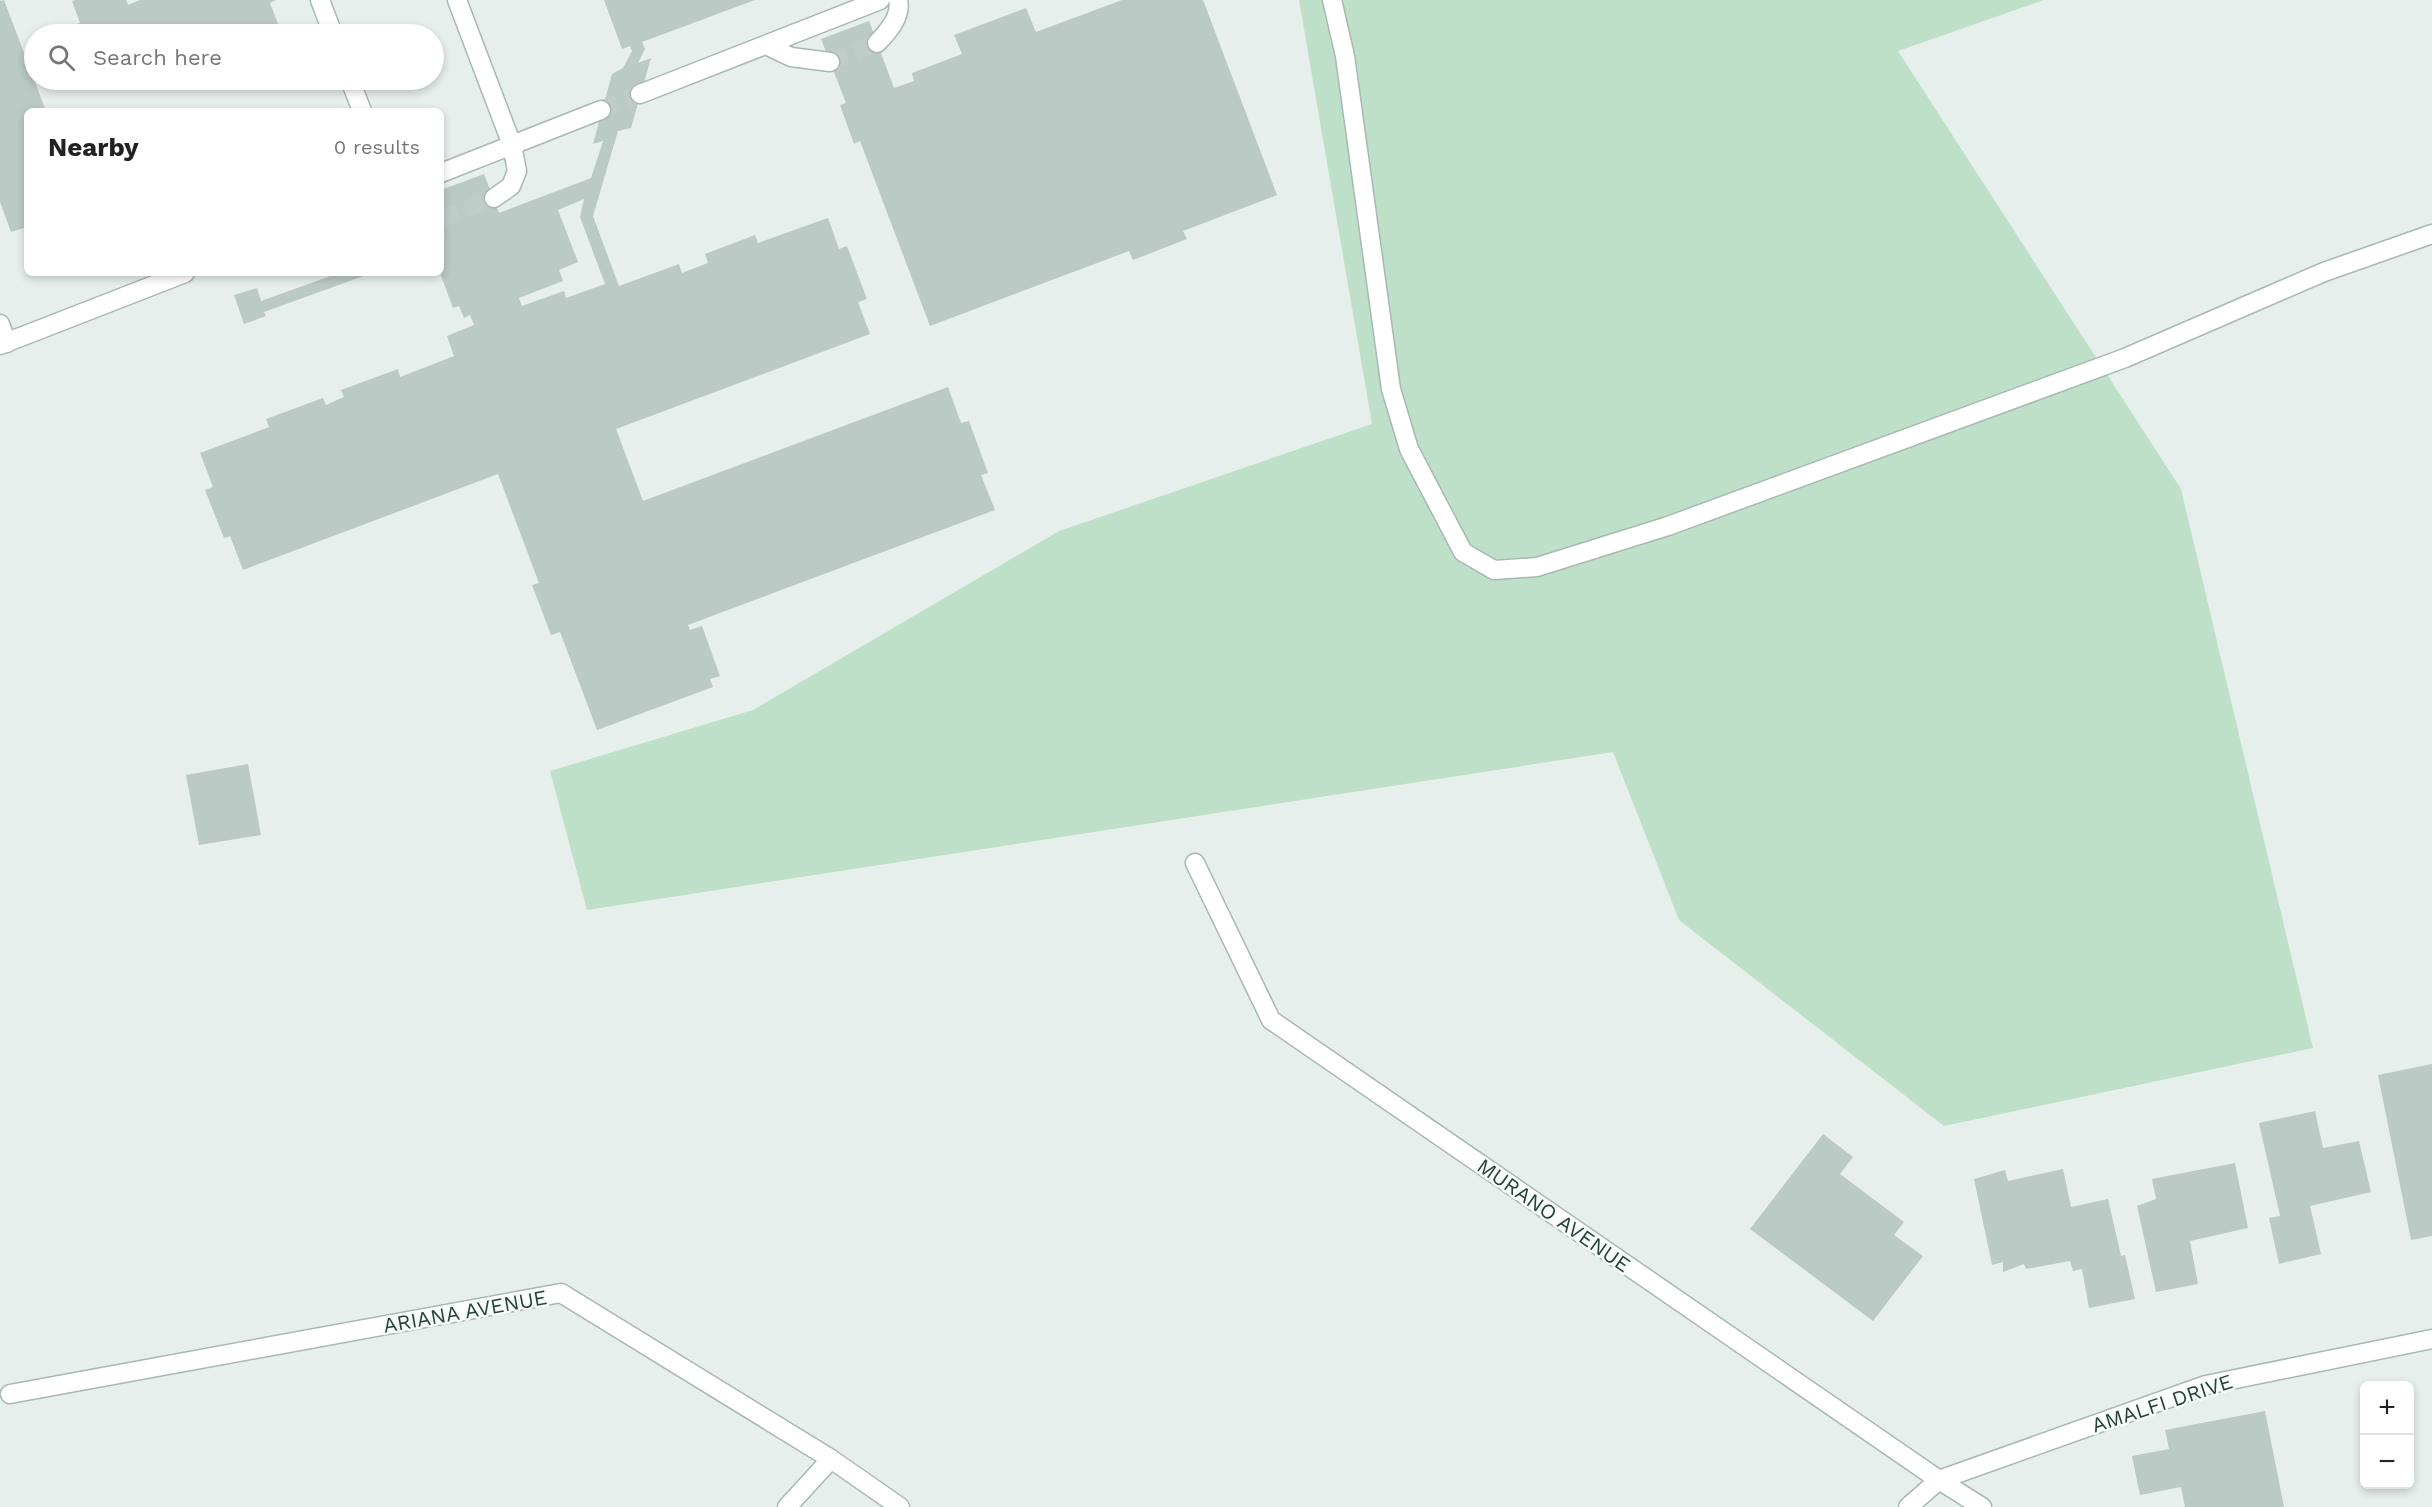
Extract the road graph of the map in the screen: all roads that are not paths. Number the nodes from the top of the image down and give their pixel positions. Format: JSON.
{"nodes":[{"id":1,"x":320,"y":0,"type":"edge"},
{"id":2,"x":457,"y":0,"type":"edge"},
{"id":3,"x":880,"y":0,"type":"edge"},
{"id":4,"x":898,"y":0,"type":"edge"},
{"id":5,"x":1332,"y":0,"type":"edge"},
{"id":6,"x":329,"y":24,"type":"edge"},
{"id":7,"x":877,"y":44,"type":"tunnel mouth"},
{"id":8,"x":766,"y":45,"type":"junction"},
{"id":9,"x":830,"y":62,"type":"tunnel mouth"},
{"id":10,"x":354,"y":90,"type":"edge"},
{"id":11,"x":640,"y":94,"type":"tunnel mouth"},
{"id":12,"x":361,"y":108,"type":"edge"},
{"id":13,"x":601,"y":110,"type":"tunnel mouth"},
{"id":14,"x":512,"y":145,"type":"junction"},
{"id":15,"x":444,"y":172,"type":"edge"},
{"id":16,"x":494,"y":198,"type":"tunnel mouth"},
{"id":17,"x":2432,"y":234,"type":"edge"},
{"id":18,"x":177,"y":276,"type":"edge"},
{"id":19,"x":0,"y":324,"type":"edge"},
{"id":20,"x":4,"y":344,"type":"edge"},
{"id":21,"x":1195,"y":863,"type":"dead end"},
{"id":22,"x":2432,"y":1339,"type":"edge"},
{"id":23,"x":10,"y":1394,"type":"dead end"},
{"id":24,"x":831,"y":1459,"type":"junction"},
{"id":25,"x":1939,"y":1480,"type":"junction"},
{"id":26,"x":787,"y":1507,"type":"edge"},
{"id":27,"x":900,"y":1507,"type":"edge"},
{"id":28,"x":1908,"y":1507,"type":"edge"},
{"id":29,"x":1982,"y":1507,"type":"edge"}],
"edges":[{"from":1,"to":6,"type":"street"},
{"from":2,"to":14,"type":"street"},
{"from":3,"to":8,"type":"street"},
{"from":4,"to":7,"type":"street"},
{"from":5,"to":17,"type":"street"},
{"from":8,"to":9,"type":"street"},
{"from":8,"to":11,"type":"street"},
{"from":10,"to":12,"type":"street"},
{"from":13,"to":14,"type":"street"},
{"from":14,"to":15,"type":"street"},
{"from":14,"to":16,"type":"street"},
{"from":18,"to":20,"type":"street"},
{"from":19,"to":20,"type":"street"},
{"from":21,"to":25,"type":"street","name":"MURANO AVENUE"},
{"from":22,"to":25,"type":"street","name":"AMALFI DRIVE"},
{"from":23,"to":24,"type":"street","name":"ARIANA AVENUE"},
{"from":24,"to":26,"type":"street"},
{"from":24,"to":27,"type":"street","name":"ARIANA AVENUE"},
{"from":25,"to":28,"type":"street","name":"AMALFI DRIVE"},
{"from":25,"to":29,"type":"street","name":"MURANO AVENUE"}]}
